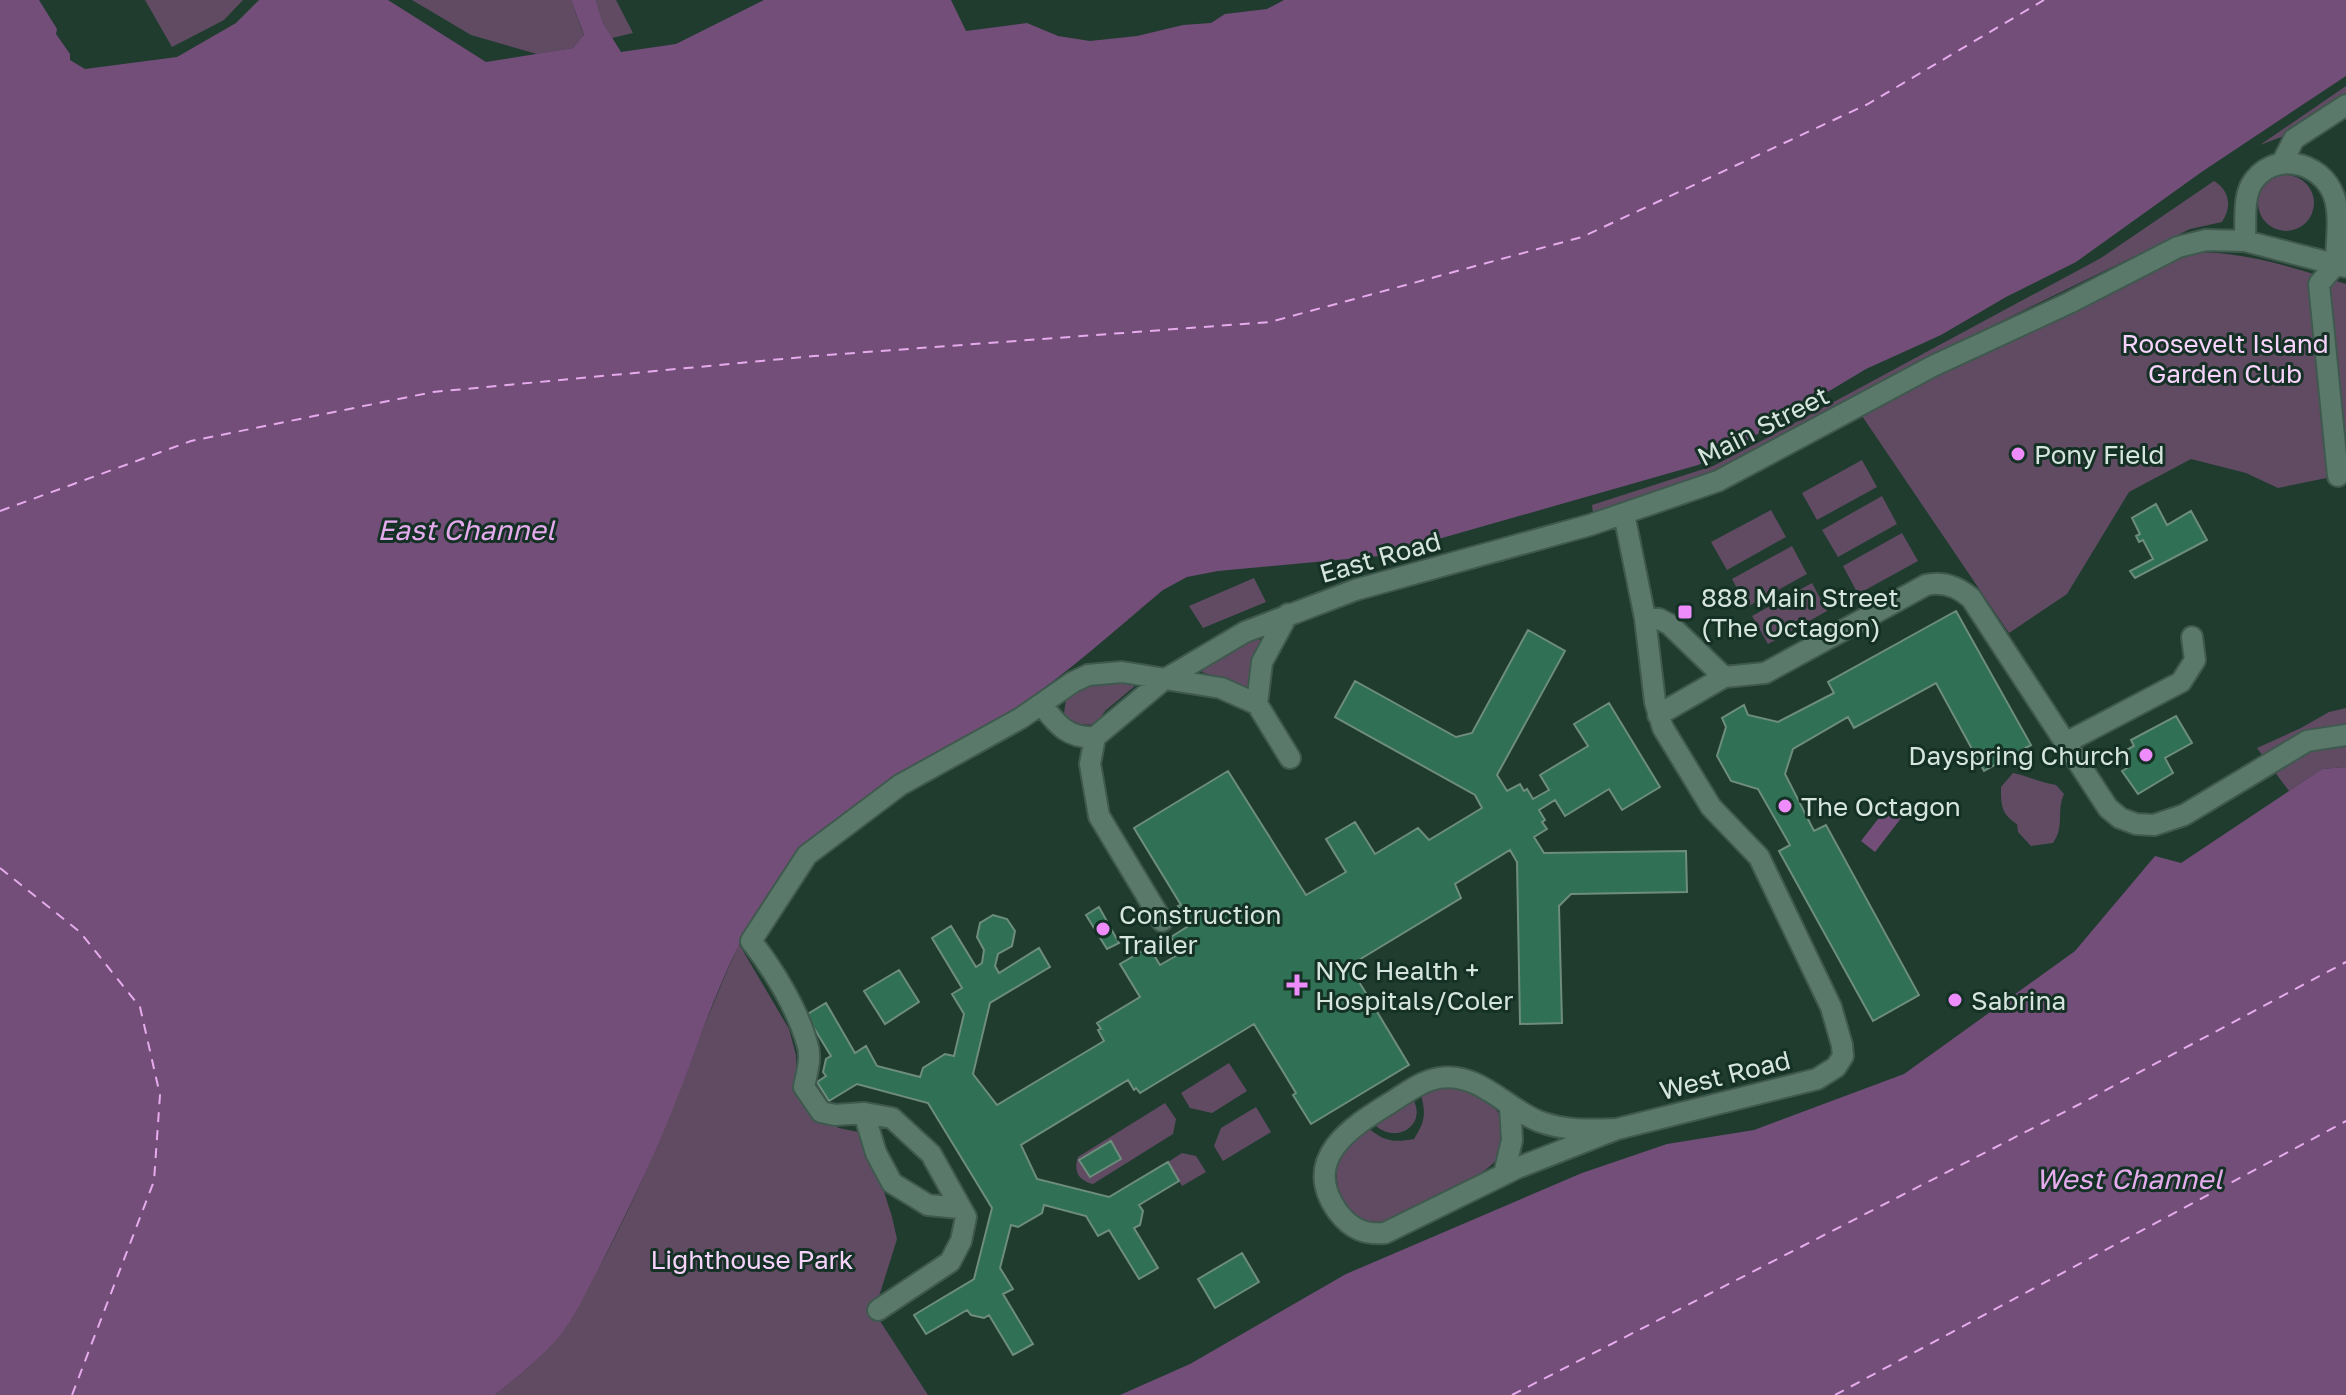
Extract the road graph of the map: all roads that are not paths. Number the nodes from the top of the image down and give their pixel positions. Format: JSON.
{"nodes":[{"id":1,"x":2346,"y":105,"type":"edge"},
{"id":2,"x":2282,"y":163,"type":"junction"},
{"id":3,"x":2340,"y":197,"type":"edge"},
{"id":4,"x":2245,"y":241,"type":"junction"},
{"id":5,"x":2341,"y":266,"type":"edge"},
{"id":6,"x":2338,"y":476,"type":"dead end"},
{"id":7,"x":1624,"y":514,"type":"junction"},
{"id":8,"x":1288,"y":614,"type":"junction"},
{"id":9,"x":1645,"y":618,"type":"junction"},
{"id":10,"x":2192,"y":637,"type":"dead end"},
{"id":11,"x":1724,"y":677,"type":"junction"},
{"id":12,"x":1162,"y":681,"type":"junction"},
{"id":13,"x":1257,"y":704,"type":"junction"},
{"id":14,"x":1042,"y":705,"type":"junction"},
{"id":15,"x":1658,"y":715,"type":"junction"},
{"id":16,"x":2346,"y":735,"type":"edge"},
{"id":17,"x":1095,"y":737,"type":"junction"},
{"id":18,"x":2067,"y":742,"type":"junction"},
{"id":19,"x":1290,"y":758,"type":"dead end"},
{"id":20,"x":1162,"y":921,"type":"dead end"},
{"id":21,"x":1510,"y":1106,"type":"junction"},
{"id":22,"x":864,"y":1113,"type":"junction"},
{"id":23,"x":1617,"y":1129,"type":"junction"},
{"id":24,"x":1504,"y":1174,"type":"junction"},
{"id":25,"x":960,"y":1208,"type":"junction"},
{"id":26,"x":878,"y":1310,"type":"dead end"}],
"edges":[{"from":1,"to":2,"type":"street"},
{"from":2,"to":3,"type":"street"},
{"from":2,"to":4,"type":"street"},
{"from":3,"to":5,"type":"street"},
{"from":4,"to":5,"type":"street","name":"Main Street"},
{"from":4,"to":7,"type":"street","name":"Main Street"},
{"from":5,"to":6,"type":"street"},
{"from":7,"to":8,"type":"street","name":"East Road"},
{"from":7,"to":9,"type":"street"},
{"from":8,"to":12,"type":"street","name":"East Road"},
{"from":8,"to":13,"type":"street"},
{"from":9,"to":11,"type":"street"},
{"from":9,"to":15,"type":"street"},
{"from":10,"to":18,"type":"street"},
{"from":11,"to":15,"type":"street"},
{"from":11,"to":18,"type":"street"},
{"from":12,"to":13,"type":"street"},
{"from":12,"to":14,"type":"street"},
{"from":12,"to":17,"type":"street","name":"East Road"},
{"from":13,"to":19,"type":"street"},
{"from":14,"to":17,"type":"street"},
{"from":14,"to":22,"type":"street"},
{"from":15,"to":23,"type":"street","name":"West Road"},
{"from":16,"to":18,"type":"street"},
{"from":17,"to":20,"type":"street"},
{"from":21,"to":23,"type":"street","name":"West Road"},
{"from":21,"to":24,"type":"street"},
{"from":21,"to":24,"type":"street","name":"West Road"},
{"from":22,"to":25,"type":"street"},
{"from":22,"to":25,"type":"street"},
{"from":23,"to":24,"type":"street","name":"West Road"},
{"from":25,"to":26,"type":"street"}]}
